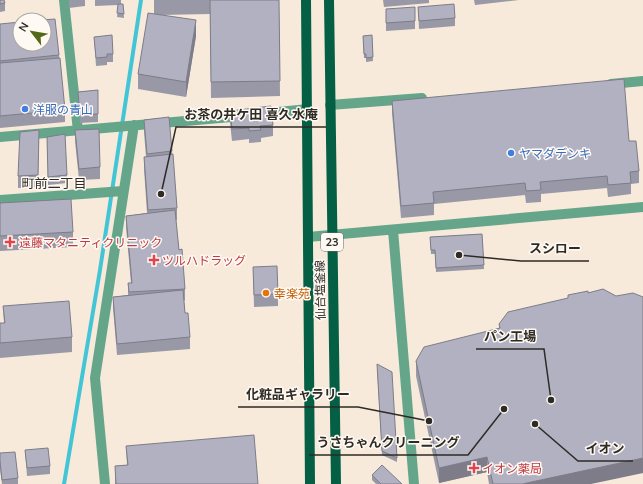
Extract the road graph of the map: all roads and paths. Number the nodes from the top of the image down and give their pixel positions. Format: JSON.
{"nodes":[{"id":1,"x":64,"y":0,"type":"edge"},
{"id":2,"x":306,"y":0,"type":"edge"},
{"id":3,"x":329,"y":0,"type":"edge"},
{"id":4,"x":643,"y":81,"type":"edge"},
{"id":5,"x":604,"y":84,"type":"edge"},
{"id":6,"x":433,"y":98,"type":"edge"},
{"id":7,"x":330,"y":105,"type":"junction"},
{"id":8,"x":308,"y":109,"type":"junction"},
{"id":9,"x":132,"y":125,"type":"junction"},
{"id":10,"x":78,"y":131,"type":"junction"},
{"id":11,"x":0,"y":137,"type":"edge"},
{"id":12,"x":120,"y":192,"type":"junction"},
{"id":13,"x":0,"y":200,"type":"edge"},
{"id":14,"x":643,"y":207,"type":"edge"},
{"id":15,"x":393,"y":230,"type":"junction"},
{"id":16,"x":332,"y":236,"type":"junction"},
{"id":17,"x":308,"y":237,"type":"junction"},
{"id":18,"x":105,"y":484,"type":"edge"},
{"id":19,"x":310,"y":484,"type":"edge"},
{"id":20,"x":336,"y":484,"type":"edge"},
{"id":21,"x":414,"y":484,"type":"edge"}],
"edges":[{"from":1,"to":10,"type":"street"},
{"from":2,"to":8,"type":"main road","name":"仙台塩釜線","number":"23"},
{"from":3,"to":7,"type":"main road","name":"仙台塩釜線","number":"23"},
{"from":4,"to":5,"type":"street"},
{"from":6,"to":7,"type":"street"},
{"from":7,"to":16,"type":"main road","name":"仙台塩釜線","number":"23"},
{"from":8,"to":9,"type":"street"},
{"from":8,"to":17,"type":"main road","name":"仙台塩釜線","number":"23"},
{"from":9,"to":10,"type":"street"},
{"from":9,"to":12,"type":"street"},
{"from":10,"to":11,"type":"street"},
{"from":12,"to":13,"type":"street"},
{"from":12,"to":18,"type":"street"},
{"from":14,"to":15,"type":"street"},
{"from":15,"to":16,"type":"street"},
{"from":15,"to":21,"type":"street"},
{"from":16,"to":17,"type":"street"},
{"from":16,"to":20,"type":"main road","name":"仙台塩釜線","number":"23"},
{"from":17,"to":19,"type":"main road","name":"仙台塩釜線","number":"23"}]}
